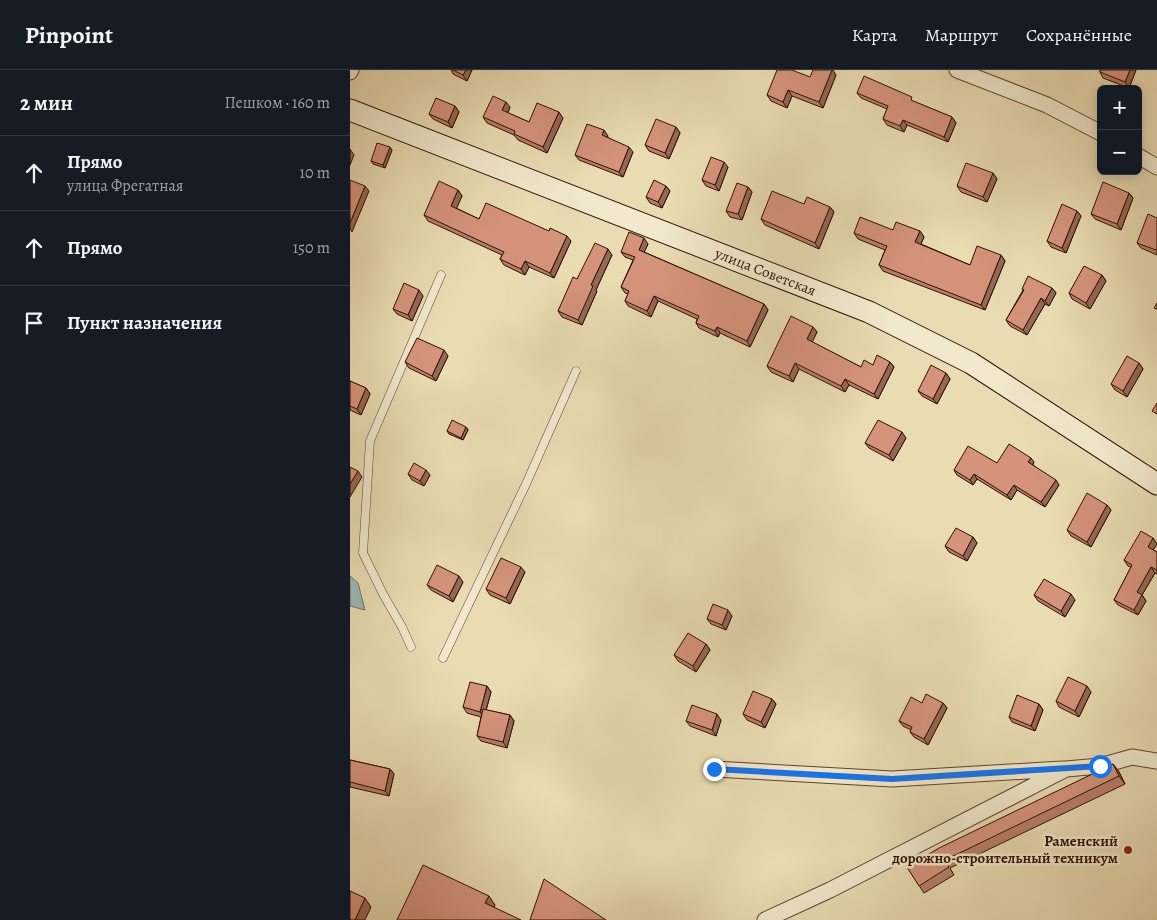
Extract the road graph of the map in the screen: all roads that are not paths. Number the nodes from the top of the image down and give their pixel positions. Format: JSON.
{"nodes":[{"id":1,"x":957,"y":70,"type":"edge"},
{"id":2,"x":350,"y":110,"type":"edge"},
{"id":3,"x":1097,"y":131,"type":"edge"},
{"id":4,"x":1142,"y":158,"type":"edge"},
{"id":5,"x":1157,"y":167,"type":"edge"},
{"id":6,"x":441,"y":275,"type":"dead end"},
{"id":7,"x":576,"y":371,"type":"dead end"},
{"id":8,"x":1157,"y":484,"type":"edge"},
{"id":9,"x":411,"y":647,"type":"dead end"},
{"id":10,"x":443,"y":658,"type":"dead end"},
{"id":11,"x":1157,"y":761,"type":"edge"},
{"id":12,"x":714,"y":769,"type":"dead end"},
{"id":13,"x":1066,"y":769,"type":"junction"},
{"id":14,"x":765,"y":920,"type":"edge"}],
"edges":[{"from":1,"to":3,"type":"street"},
{"from":2,"to":8,"type":"street","name":"улица Советская"},
{"from":4,"to":5,"type":"street"},
{"from":6,"to":9,"type":"lane"},
{"from":7,"to":10,"type":"lane"},
{"from":11,"to":13,"type":"street"},
{"from":12,"to":13,"type":"street"},
{"from":13,"to":14,"type":"street"}]}
